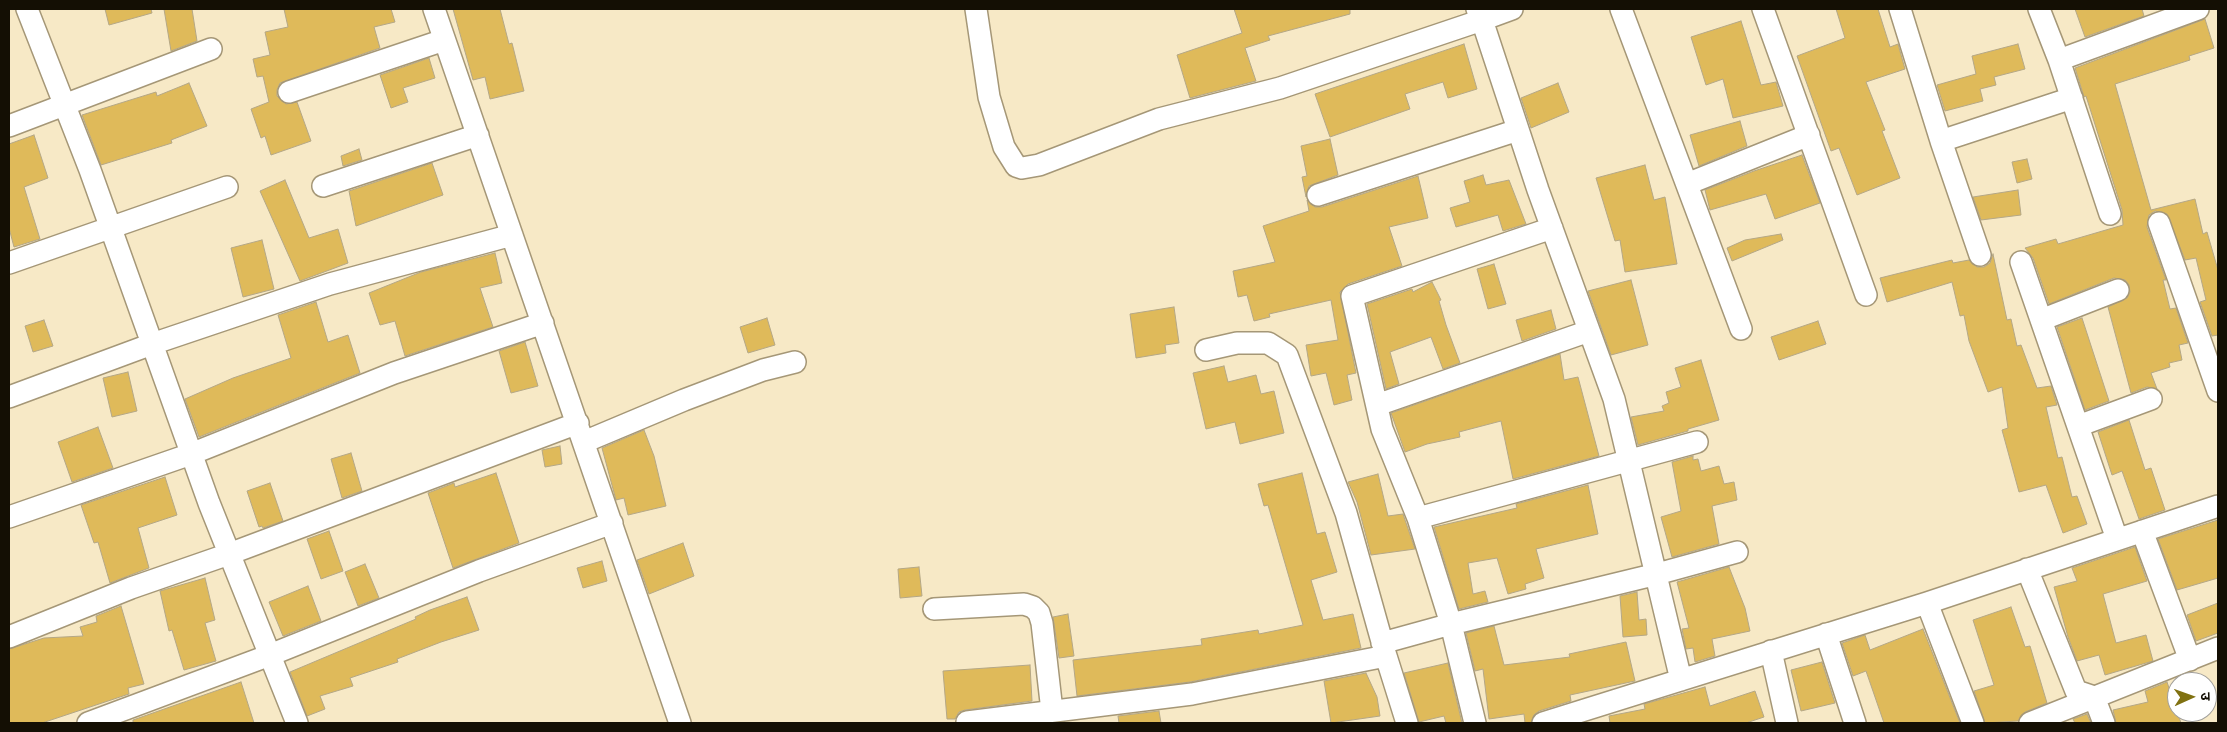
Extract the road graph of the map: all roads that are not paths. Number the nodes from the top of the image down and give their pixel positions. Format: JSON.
{"nodes":[{"id":1,"x":27,"y":9,"type":"edge"},
{"id":2,"x":434,"y":9,"type":"edge"},
{"id":3,"x":976,"y":9,"type":"edge"},
{"id":4,"x":1512,"y":9,"type":"edge"},
{"id":5,"x":1621,"y":9,"type":"edge"},
{"id":6,"x":1763,"y":9,"type":"edge"},
{"id":7,"x":1900,"y":9,"type":"edge"},
{"id":8,"x":2039,"y":9,"type":"edge"},
{"id":9,"x":2198,"y":9,"type":"edge"},
{"id":10,"x":1479,"y":15,"type":"edge"},
{"id":11,"x":444,"y":40,"type":"junction"},
{"id":12,"x":211,"y":49,"type":"dead end"},
{"id":13,"x":2059,"y":60,"type":"junction"},
{"id":14,"x":289,"y":92,"type":"dead end"},
{"id":15,"x":2072,"y":98,"type":"junction"},
{"id":16,"x":65,"y":106,"type":"junction"},
{"id":17,"x":9,"y":126,"type":"edge"},
{"id":18,"x":1518,"y":130,"type":"junction"},
{"id":19,"x":478,"y":135,"type":"junction"},
{"id":20,"x":1809,"y":135,"type":"junction"},
{"id":21,"x":1941,"y":141,"type":"junction"},
{"id":22,"x":1687,"y":184,"type":"junction"},
{"id":23,"x":323,"y":186,"type":"dead end"},
{"id":24,"x":227,"y":187,"type":"dead end"},
{"id":25,"x":1318,"y":194,"type":"dead end"},
{"id":26,"x":2110,"y":214,"type":"dead end"},
{"id":27,"x":2159,"y":223,"type":"dead end"},
{"id":28,"x":1552,"y":228,"type":"junction"},
{"id":29,"x":111,"y":229,"type":"junction"},
{"id":30,"x":512,"y":235,"type":"junction"},
{"id":31,"x":1980,"y":255,"type":"dead end"},
{"id":32,"x":2020,"y":262,"type":"dead end"},
{"id":33,"x":9,"y":264,"type":"edge"},
{"id":34,"x":2118,"y":290,"type":"dead end"},
{"id":35,"x":1866,"y":295,"type":"dead end"},
{"id":36,"x":2041,"y":320,"type":"junction"},
{"id":37,"x":543,"y":323,"type":"junction"},
{"id":38,"x":1740,"y":329,"type":"dead end"},
{"id":39,"x":1589,"y":331,"type":"junction"},
{"id":40,"x":152,"y":344,"type":"junction"},
{"id":41,"x":1206,"y":350,"type":"dead end"},
{"id":42,"x":795,"y":362,"type":"dead end"},
{"id":43,"x":2218,"y":391,"type":"edge"},
{"id":44,"x":9,"y":398,"type":"edge"},
{"id":45,"x":2151,"y":399,"type":"dead end"},
{"id":46,"x":1377,"y":405,"type":"junction"},
{"id":47,"x":2078,"y":426,"type":"junction"},
{"id":48,"x":581,"y":432,"type":"junction"},
{"id":49,"x":1697,"y":442,"type":"dead end"},
{"id":50,"x":191,"y":454,"type":"junction"},
{"id":51,"x":1628,"y":459,"type":"junction"},
{"id":52,"x":2218,"y":506,"type":"edge"},
{"id":53,"x":9,"y":517,"type":"edge"},
{"id":54,"x":1418,"y":518,"type":"junction"},
{"id":55,"x":612,"y":523,"type":"junction"},
{"id":56,"x":2142,"y":531,"type":"junction"},
{"id":57,"x":2117,"y":539,"type":"junction"},
{"id":58,"x":1737,"y":552,"type":"dead end"},
{"id":59,"x":229,"y":554,"type":"junction"},
{"id":60,"x":2028,"y":568,"type":"junction"},
{"id":61,"x":1657,"y":574,"type":"junction"},
{"id":62,"x":1927,"y":603,"type":"junction"},
{"id":63,"x":934,"y":609,"type":"dead end"},
{"id":64,"x":1451,"y":624,"type":"junction"},
{"id":65,"x":1826,"y":634,"type":"junction"},
{"id":66,"x":9,"y":637,"type":"edge"},
{"id":67,"x":2218,"y":648,"type":"edge"},
{"id":68,"x":1384,"y":650,"type":"junction"},
{"id":69,"x":1771,"y":652,"type":"junction"},
{"id":70,"x":270,"y":655,"type":"junction"},
{"id":71,"x":2190,"y":660,"type":"junction"},
{"id":72,"x":1681,"y":680,"type":"junction"},
{"id":73,"x":2094,"y":697,"type":"junction"},
{"id":74,"x":1052,"y":711,"type":"junction"},
{"id":75,"x":1078,"y":716,"type":"edge"},
{"id":76,"x":967,"y":722,"type":"dead end"},
{"id":77,"x":88,"y":723,"type":"edge"},
{"id":78,"x":297,"y":723,"type":"edge"},
{"id":79,"x":680,"y":723,"type":"edge"},
{"id":80,"x":1407,"y":723,"type":"edge"},
{"id":81,"x":1475,"y":723,"type":"edge"},
{"id":82,"x":1543,"y":723,"type":"edge"},
{"id":83,"x":1787,"y":723,"type":"edge"},
{"id":84,"x":1855,"y":723,"type":"edge"},
{"id":85,"x":1973,"y":723,"type":"edge"},
{"id":86,"x":2030,"y":723,"type":"edge"},
{"id":87,"x":2104,"y":723,"type":"edge"}],
"edges":[{"from":1,"to":16,"type":"street"},
{"from":2,"to":11,"type":"street"},
{"from":3,"to":10,"type":"street"},
{"from":4,"to":10,"type":"street"},
{"from":5,"to":22,"type":"street"},
{"from":6,"to":20,"type":"street"},
{"from":7,"to":21,"type":"street"},
{"from":8,"to":13,"type":"street"},
{"from":9,"to":13,"type":"street"},
{"from":10,"to":18,"type":"street"},
{"from":11,"to":14,"type":"street"},
{"from":11,"to":19,"type":"street"},
{"from":12,"to":16,"type":"street"},
{"from":13,"to":15,"type":"street"},
{"from":15,"to":21,"type":"street"},
{"from":15,"to":26,"type":"street"},
{"from":16,"to":17,"type":"street"},
{"from":16,"to":29,"type":"street"},
{"from":18,"to":25,"type":"street"},
{"from":18,"to":28,"type":"street"},
{"from":19,"to":23,"type":"street"},
{"from":19,"to":30,"type":"street"},
{"from":20,"to":22,"type":"street"},
{"from":20,"to":35,"type":"street"},
{"from":21,"to":31,"type":"street"},
{"from":22,"to":38,"type":"street"},
{"from":24,"to":29,"type":"street"},
{"from":27,"to":43,"type":"street"},
{"from":28,"to":39,"type":"street"},
{"from":28,"to":46,"type":"street"},
{"from":29,"to":33,"type":"street"},
{"from":29,"to":40,"type":"street"},
{"from":30,"to":37,"type":"street"},
{"from":30,"to":40,"type":"street"},
{"from":32,"to":36,"type":"street"},
{"from":34,"to":36,"type":"street"},
{"from":36,"to":47,"type":"street"},
{"from":37,"to":48,"type":"street"},
{"from":37,"to":50,"type":"street"},
{"from":39,"to":46,"type":"street"},
{"from":39,"to":51,"type":"street"},
{"from":40,"to":44,"type":"street"},
{"from":40,"to":50,"type":"street"},
{"from":41,"to":68,"type":"street"},
{"from":42,"to":48,"type":"street"},
{"from":45,"to":47,"type":"street"},
{"from":46,"to":54,"type":"street"},
{"from":47,"to":57,"type":"street"},
{"from":48,"to":55,"type":"street"},
{"from":48,"to":59,"type":"street"},
{"from":49,"to":51,"type":"street"},
{"from":50,"to":53,"type":"street"},
{"from":50,"to":59,"type":"street"},
{"from":51,"to":54,"type":"street"},
{"from":51,"to":61,"type":"street"},
{"from":52,"to":56,"type":"street"},
{"from":54,"to":64,"type":"street"},
{"from":55,"to":70,"type":"street"},
{"from":55,"to":79,"type":"street"},
{"from":56,"to":57,"type":"street"},
{"from":56,"to":71,"type":"street"},
{"from":57,"to":60,"type":"street"},
{"from":58,"to":61,"type":"street"},
{"from":59,"to":66,"type":"street"},
{"from":59,"to":70,"type":"street"},
{"from":60,"to":62,"type":"street"},
{"from":60,"to":73,"type":"street"},
{"from":61,"to":64,"type":"street"},
{"from":61,"to":72,"type":"street"},
{"from":62,"to":65,"type":"street"},
{"from":62,"to":85,"type":"street"},
{"from":63,"to":74,"type":"street"},
{"from":64,"to":68,"type":"street"},
{"from":64,"to":81,"type":"street"},
{"from":65,"to":69,"type":"street"},
{"from":65,"to":84,"type":"street"},
{"from":67,"to":71,"type":"street"},
{"from":68,"to":75,"type":"street"},
{"from":68,"to":80,"type":"street"},
{"from":69,"to":72,"type":"street"},
{"from":69,"to":83,"type":"street"},
{"from":70,"to":77,"type":"street"},
{"from":70,"to":78,"type":"street"},
{"from":71,"to":73,"type":"street"},
{"from":72,"to":82,"type":"street"},
{"from":73,"to":86,"type":"street"},
{"from":73,"to":87,"type":"street"},
{"from":74,"to":75,"type":"street"},
{"from":74,"to":76,"type":"street"}]}
